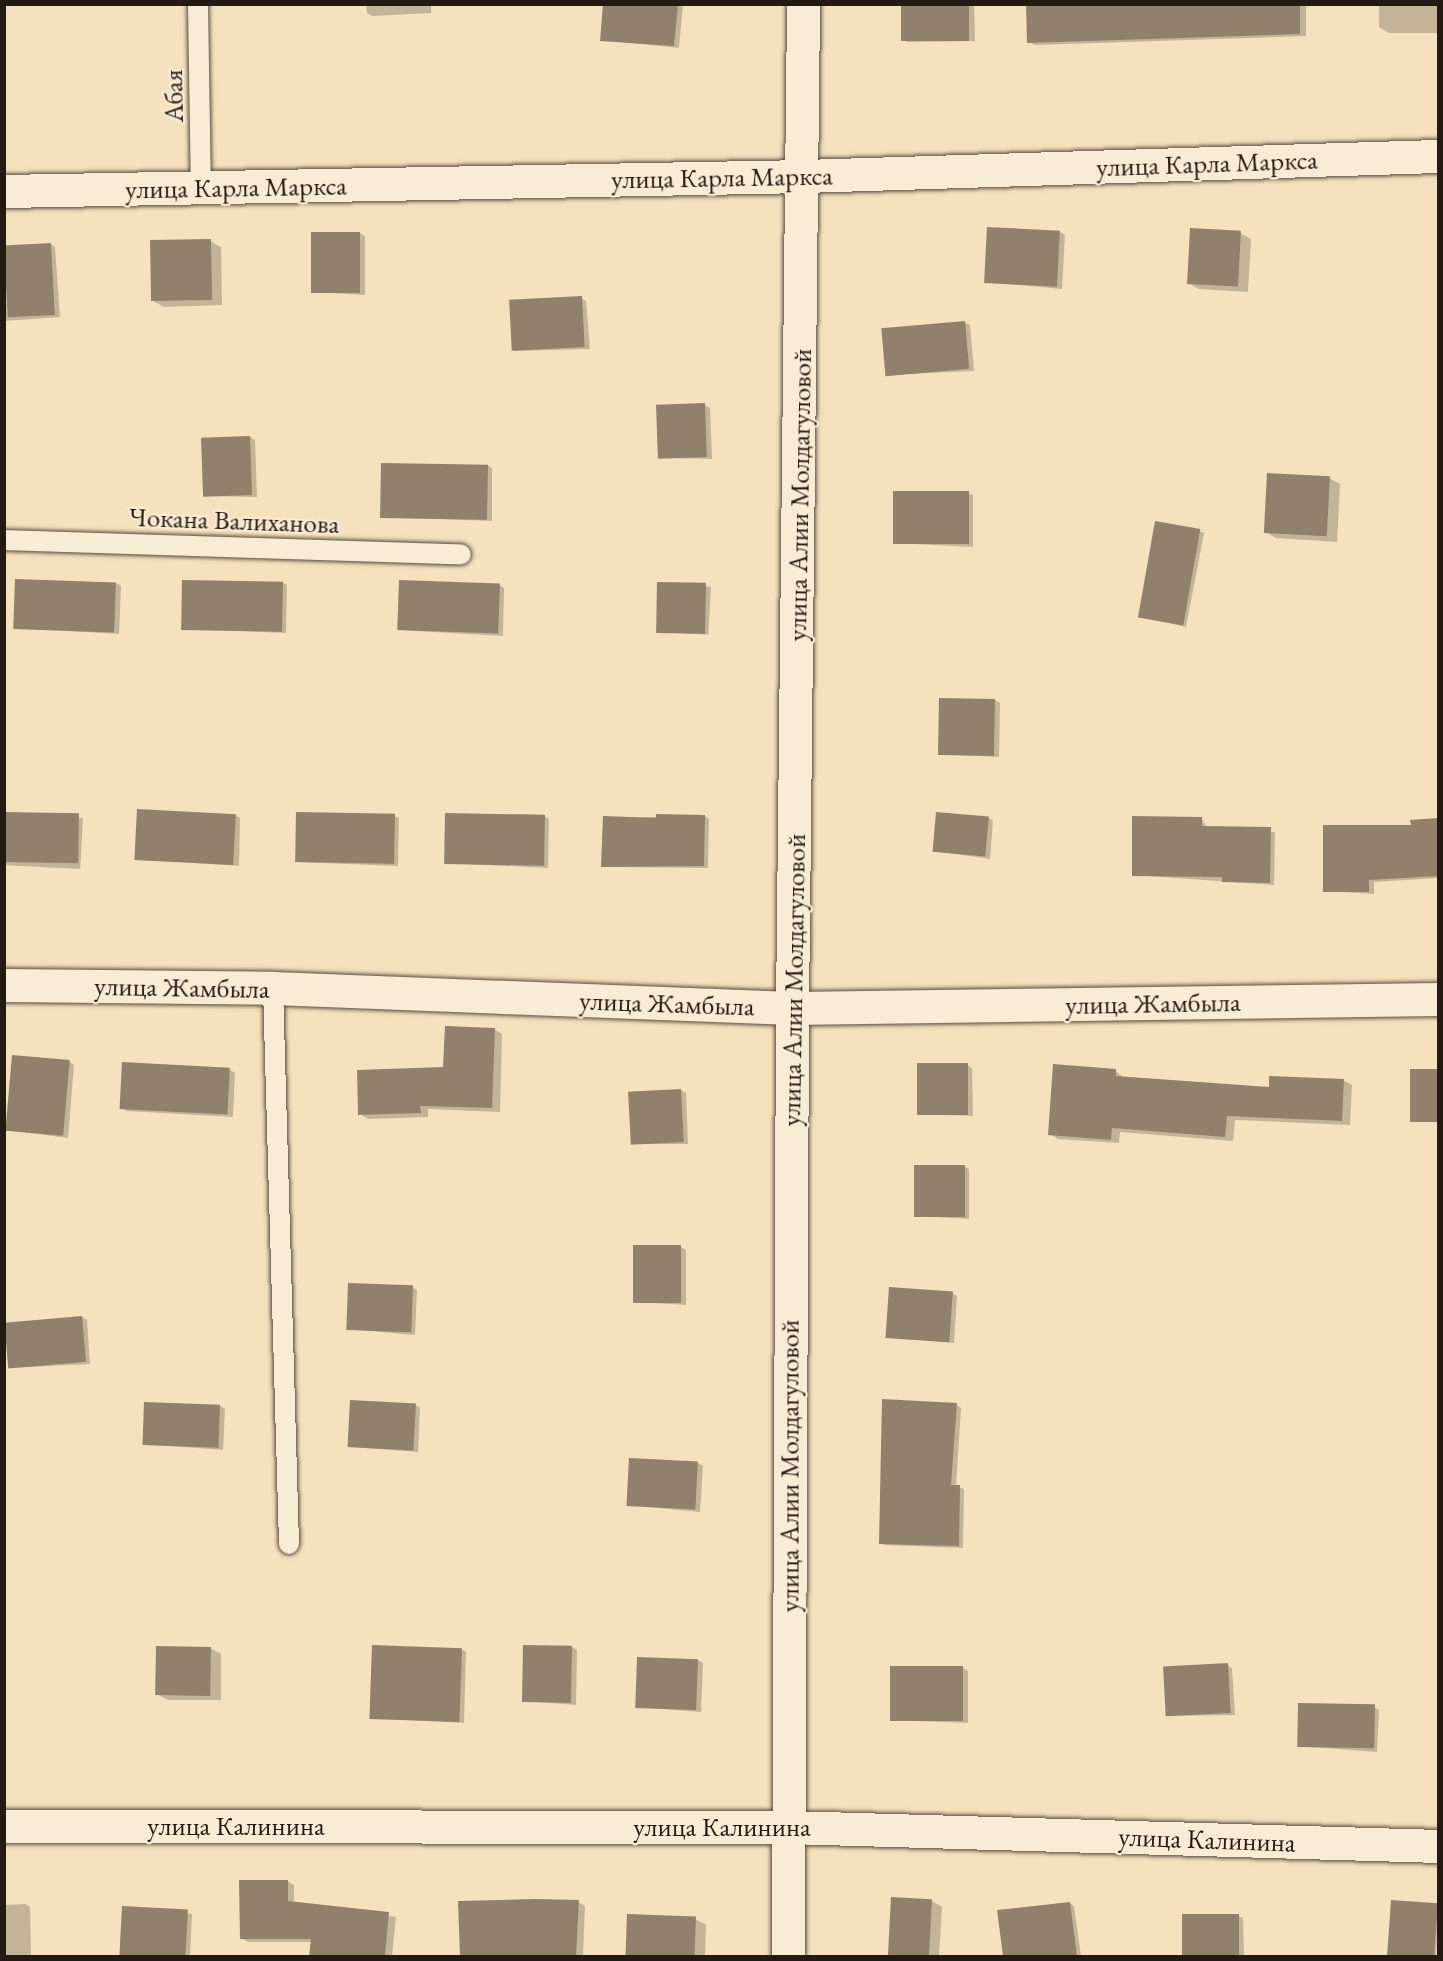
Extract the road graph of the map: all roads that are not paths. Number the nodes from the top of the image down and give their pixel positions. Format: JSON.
{"nodes":[{"id":1,"x":198,"y":4,"type":"edge"},
{"id":2,"x":803,"y":4,"type":"edge"},
{"id":3,"x":1438,"y":156,"type":"edge"},
{"id":4,"x":804,"y":176,"type":"junction"},
{"id":5,"x":201,"y":188,"type":"junction"},
{"id":6,"x":4,"y":191,"type":"edge"},
{"id":7,"x":4,"y":540,"type":"edge"},
{"id":8,"x":461,"y":554,"type":"dead end"},
{"id":9,"x":4,"y":985,"type":"edge"},
{"id":10,"x":273,"y":988,"type":"junction"},
{"id":11,"x":1438,"y":999,"type":"edge"},
{"id":12,"x":792,"y":1008,"type":"junction"},
{"id":13,"x":290,"y":1544,"type":"dead end"},
{"id":14,"x":4,"y":1826,"type":"edge"},
{"id":15,"x":788,"y":1827,"type":"junction"},
{"id":16,"x":1438,"y":1846,"type":"edge"},
{"id":17,"x":788,"y":1956,"type":"edge"}],
"edges":[{"from":1,"to":5,"type":"lane","name":"Абая"},
{"from":2,"to":4,"type":"street","name":"улица Алии Молдагуловой"},
{"from":3,"to":4,"type":"street","name":"улица Карла Маркса"},
{"from":4,"to":5,"type":"street","name":"улица Карла Маркса"},
{"from":4,"to":12,"type":"street","name":"улица Алии Молдагуловой"},
{"from":5,"to":6,"type":"street","name":"улица Карла Маркса"},
{"from":7,"to":8,"type":"lane","name":"Чокана Валиханова"},
{"from":9,"to":10,"type":"street","name":"улица Жамбыла"},
{"from":10,"to":12,"type":"street","name":"улица Жамбыла"},
{"from":10,"to":13,"type":"lane"},
{"from":11,"to":12,"type":"street","name":"улица Жамбыла"},
{"from":12,"to":15,"type":"street","name":"улица Алии Молдагуловой"},
{"from":14,"to":15,"type":"street","name":"улица Калинина"},
{"from":15,"to":16,"type":"street","name":"улица Калинина"},
{"from":15,"to":17,"type":"street","name":"улица Алии Молдагуловой"}]}
